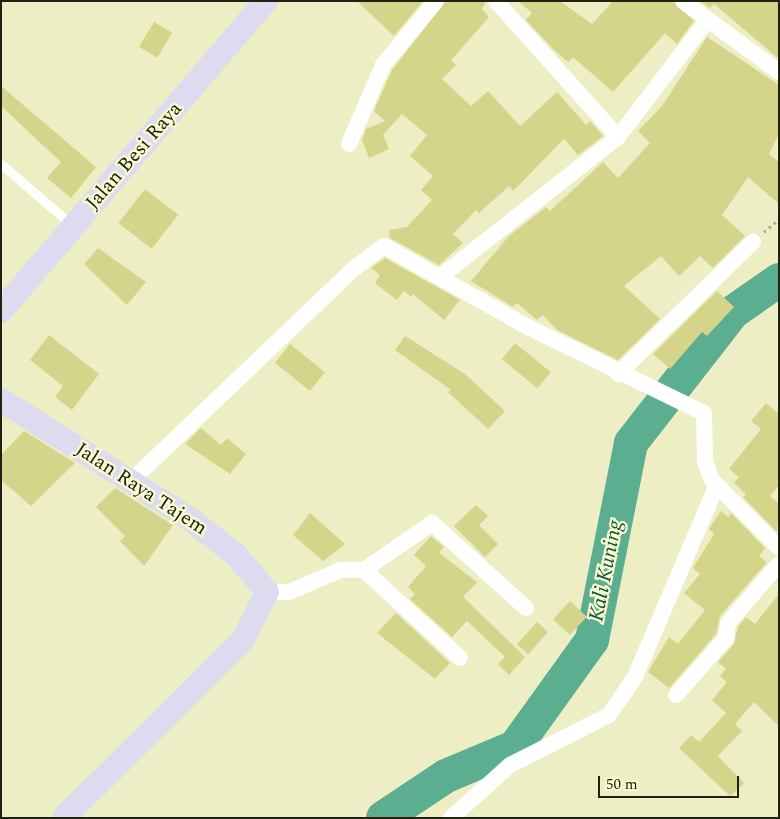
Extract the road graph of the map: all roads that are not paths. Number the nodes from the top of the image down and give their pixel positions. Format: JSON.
{"nodes":[{"id":1,"x":266,"y":1,"type":"edge"},
{"id":2,"x":436,"y":1,"type":"edge"},
{"id":3,"x":496,"y":1,"type":"edge"},
{"id":4,"x":683,"y":1,"type":"edge"},
{"id":5,"x":706,"y":22,"type":"junction"},
{"id":6,"x":779,"y":72,"type":"edge"},
{"id":7,"x":618,"y":137,"type":"junction"},
{"id":8,"x":350,"y":144,"type":"dead end"},
{"id":9,"x":1,"y":164,"type":"edge"},
{"id":10,"x":73,"y":226,"type":"junction"},
{"id":11,"x":753,"y":242,"type":"dead end"},
{"id":12,"x":440,"y":277,"type":"junction"},
{"id":13,"x":1,"y":311,"type":"edge"},
{"id":14,"x":618,"y":374,"type":"junction"},
{"id":15,"x":1,"y":400,"type":"edge"},
{"id":16,"x":132,"y":480,"type":"junction"},
{"id":17,"x":717,"y":485,"type":"junction"},
{"id":18,"x":779,"y":548,"type":"edge"},
{"id":19,"x":779,"y":564,"type":"edge"},
{"id":20,"x":364,"y":570,"type":"junction"},
{"id":21,"x":267,"y":592,"type":"junction"},
{"id":22,"x":526,"y":608,"type":"dead end"},
{"id":23,"x":460,"y":658,"type":"dead end"},
{"id":24,"x":676,"y":695,"type":"dead end"},
{"id":25,"x":64,"y":818,"type":"edge"},
{"id":26,"x":451,"y":818,"type":"edge"}],
"edges":[{"from":1,"to":10,"type":"main road","name":"Jalan Besi Raya"},
{"from":2,"to":8,"type":"street"},
{"from":3,"to":7,"type":"street"},
{"from":4,"to":5,"type":"street"},
{"from":5,"to":6,"type":"street"},
{"from":5,"to":7,"type":"street"},
{"from":7,"to":12,"type":"street"},
{"from":9,"to":10,"type":"lane"},
{"from":10,"to":13,"type":"main road","name":"Jalan Besi Raya"},
{"from":11,"to":14,"type":"street"},
{"from":12,"to":14,"type":"street"},
{"from":12,"to":16,"type":"street"},
{"from":14,"to":17,"type":"street"},
{"from":15,"to":16,"type":"main road","name":"Jalan Raya Tajem"},
{"from":16,"to":21,"type":"main road","name":"Jalan Raya Tajem"},
{"from":17,"to":18,"type":"street"},
{"from":17,"to":26,"type":"street"},
{"from":19,"to":24,"type":"street"},
{"from":20,"to":21,"type":"street"},
{"from":20,"to":22,"type":"street"},
{"from":20,"to":23,"type":"street"},
{"from":21,"to":25,"type":"main road"}]}
